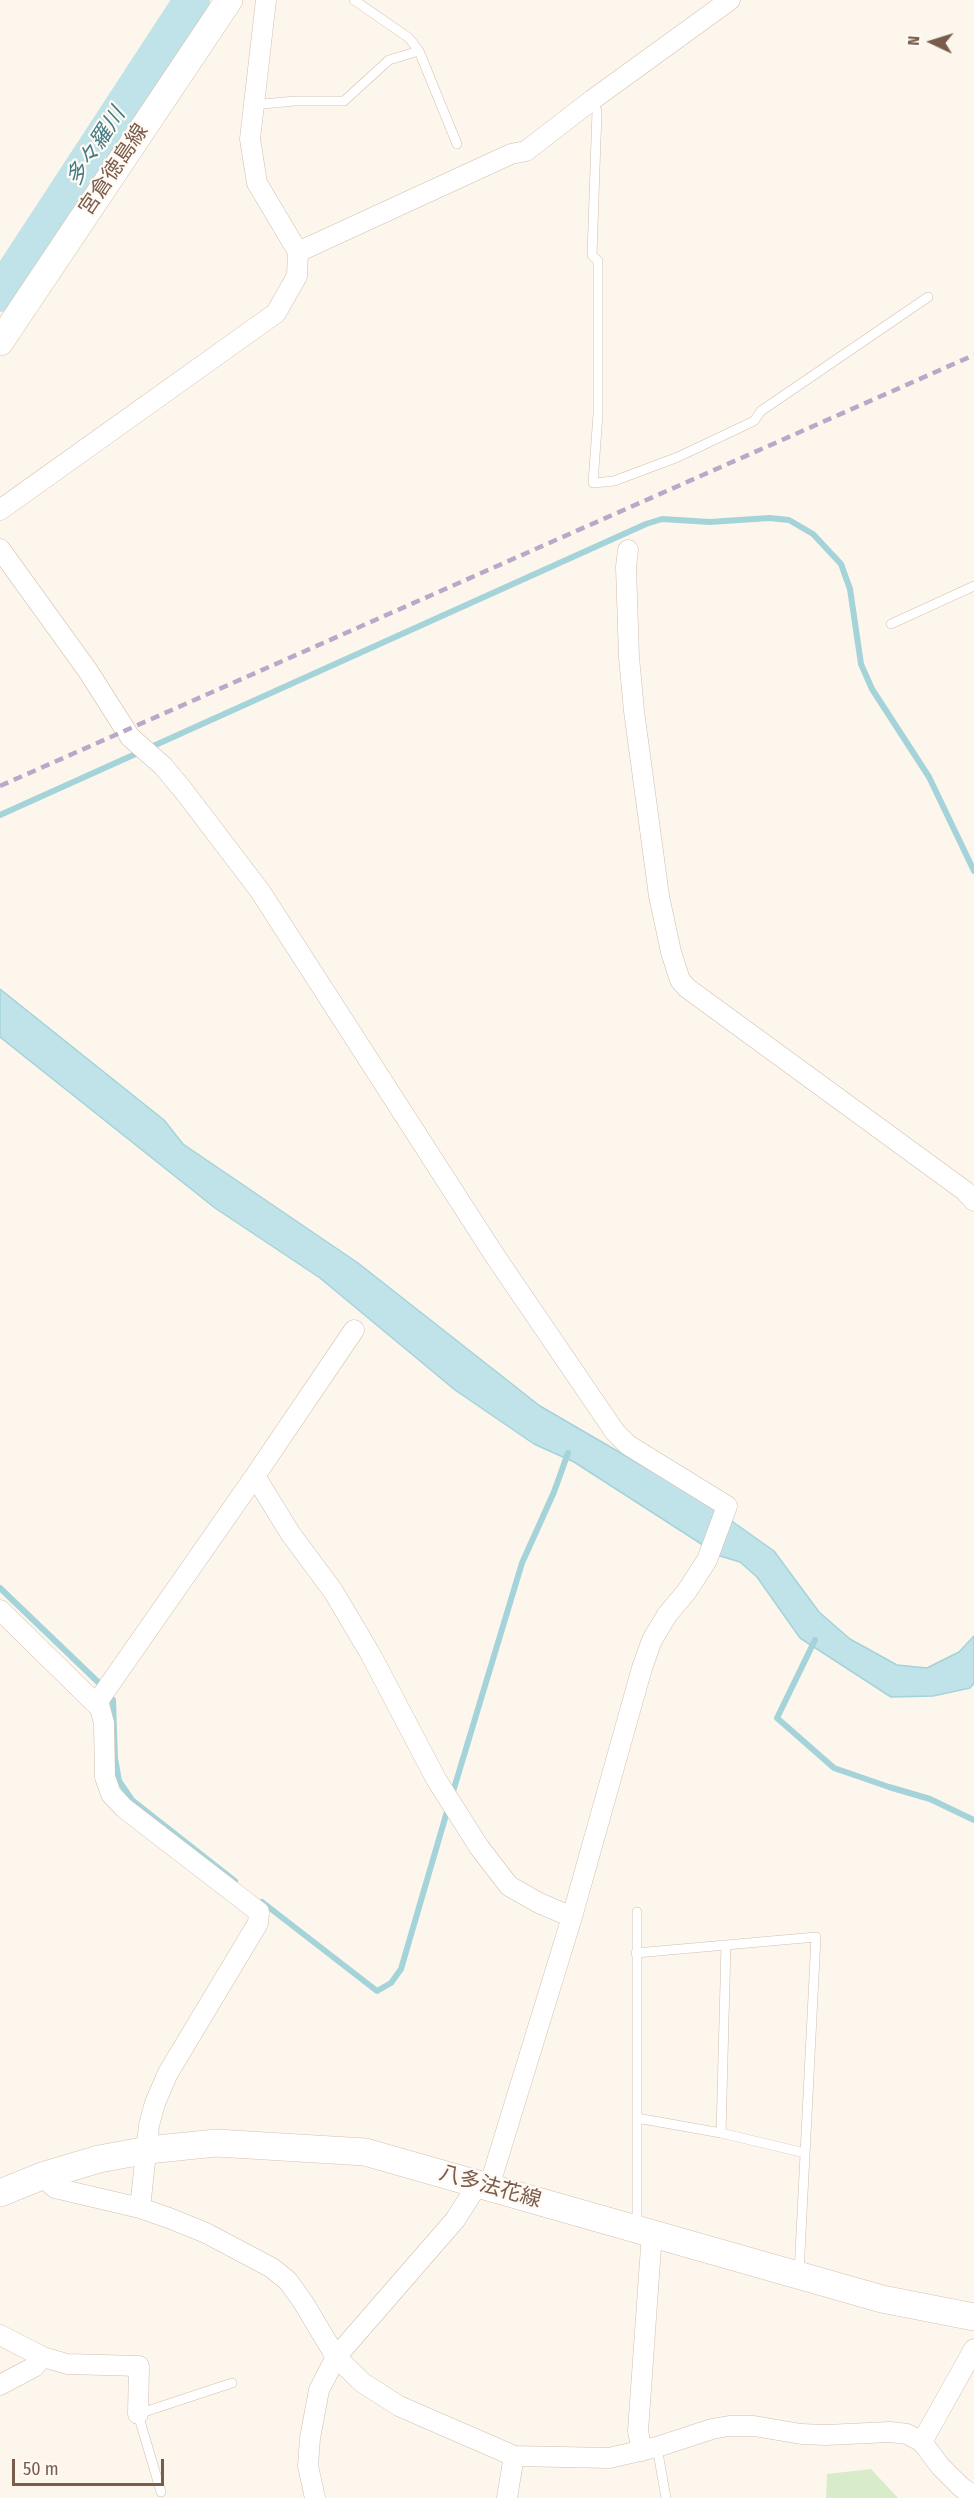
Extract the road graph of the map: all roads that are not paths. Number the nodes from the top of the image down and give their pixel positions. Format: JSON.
{"nodes":[{"id":1,"x":229,"y":0,"type":"edge"},
{"id":2,"x":266,"y":0,"type":"edge"},
{"id":3,"x":354,"y":0,"type":"edge"},
{"id":4,"x":730,"y":0,"type":"edge"},
{"id":5,"x":418,"y":51,"type":"junction"},
{"id":6,"x":592,"y":100,"type":"junction"},
{"id":7,"x":252,"y":105,"type":"junction"},
{"id":8,"x":457,"y":144,"type":"dead end"},
{"id":9,"x":298,"y":252,"type":"junction"},
{"id":10,"x":928,"y":297,"type":"dead end"},
{"id":11,"x":0,"y":342,"type":"edge"},
{"id":12,"x":0,"y":510,"type":"edge"},
{"id":13,"x":0,"y":549,"type":"edge"},
{"id":14,"x":628,"y":550,"type":"dead end"},
{"id":15,"x":974,"y":586,"type":"edge"},
{"id":16,"x":891,"y":624,"type":"dead end"},
{"id":17,"x":974,"y":1201,"type":"edge"},
{"id":18,"x":354,"y":1330,"type":"dead end"},
{"id":19,"x":255,"y":1476,"type":"junction"},
{"id":20,"x":0,"y":1610,"type":"edge"},
{"id":21,"x":102,"y":1696,"type":"junction"},
{"id":22,"x":636,"y":1912,"type":"dead end"},
{"id":23,"x":572,"y":1917,"type":"junction"},
{"id":24,"x":726,"y":1945,"type":"junction"},
{"id":25,"x":636,"y":1953,"type":"junction"},
{"id":26,"x":637,"y":2118,"type":"junction"},
{"id":27,"x":721,"y":2133,"type":"junction"},
{"id":28,"x":148,"y":2150,"type":"junction"},
{"id":29,"x":805,"y":2153,"type":"junction"},
{"id":30,"x":42,"y":2176,"type":"junction"},
{"id":31,"x":484,"y":2186,"type":"junction"},
{"id":32,"x":0,"y":2193,"type":"edge"},
{"id":33,"x":140,"y":2208,"type":"junction"},
{"id":34,"x":644,"y":2231,"type":"junction"},
{"id":35,"x":799,"y":2275,"type":"junction"},
{"id":36,"x":974,"y":2318,"type":"edge"},
{"id":37,"x":0,"y":2335,"type":"edge"},
{"id":38,"x":974,"y":2349,"type":"edge"},
{"id":39,"x":43,"y":2356,"type":"junction"},
{"id":40,"x":336,"y":2357,"type":"junction"},
{"id":41,"x":232,"y":2383,"type":"dead end"},
{"id":42,"x":0,"y":2385,"type":"edge"},
{"id":43,"x":138,"y":2414,"type":"junction"},
{"id":44,"x":922,"y":2442,"type":"junction"},
{"id":45,"x":650,"y":2449,"type":"junction"},
{"id":46,"x":514,"y":2456,"type":"junction"},
{"id":47,"x":161,"y":2492,"type":"dead end"},
{"id":48,"x":974,"y":2496,"type":"edge"},
{"id":49,"x":315,"y":2498,"type":"edge"},
{"id":50,"x":507,"y":2498,"type":"edge"},
{"id":51,"x":666,"y":2498,"type":"edge"}],
"edges":[{"from":1,"to":11,"type":"main road","name":"宮倉徳島線"},
{"from":2,"to":7,"type":"street"},
{"from":3,"to":5,"type":"lane"},
{"from":4,"to":6,"type":"street"},
{"from":5,"to":7,"type":"lane"},
{"from":5,"to":8,"type":"lane"},
{"from":6,"to":9,"type":"street"},
{"from":6,"to":10,"type":"lane"},
{"from":7,"to":9,"type":"street"},
{"from":9,"to":12,"type":"street"},
{"from":13,"to":23,"type":"street"},
{"from":14,"to":17,"type":"street"},
{"from":15,"to":16,"type":"lane"},
{"from":18,"to":19,"type":"street"},
{"from":19,"to":21,"type":"street"},
{"from":19,"to":23,"type":"street"},
{"from":20,"to":21,"type":"street"},
{"from":21,"to":28,"type":"street"},
{"from":22,"to":25,"type":"lane"},
{"from":23,"to":31,"type":"street"},
{"from":24,"to":25,"type":"lane"},
{"from":24,"to":27,"type":"lane"},
{"from":24,"to":29,"type":"lane"},
{"from":25,"to":26,"type":"lane"},
{"from":26,"to":27,"type":"lane"},
{"from":26,"to":34,"type":"lane"},
{"from":27,"to":29,"type":"lane"},
{"from":28,"to":30,"type":"main road","name":"八多法花線"},
{"from":28,"to":31,"type":"main road","name":"八多法花線"},
{"from":28,"to":33,"type":"street"},
{"from":29,"to":35,"type":"lane"},
{"from":30,"to":32,"type":"main road","name":"八多法花線"},
{"from":30,"to":33,"type":"street"},
{"from":31,"to":34,"type":"main road","name":"八多法花線"},
{"from":31,"to":40,"type":"street"},
{"from":33,"to":40,"type":"street"},
{"from":34,"to":35,"type":"main road","name":"八多法花線"},
{"from":34,"to":45,"type":"street"},
{"from":35,"to":36,"type":"main road","name":"八多法花線"},
{"from":37,"to":39,"type":"street"},
{"from":38,"to":44,"type":"street"},
{"from":39,"to":42,"type":"street"},
{"from":39,"to":43,"type":"street"},
{"from":40,"to":46,"type":"street"},
{"from":40,"to":49,"type":"street"},
{"from":41,"to":43,"type":"lane"},
{"from":43,"to":47,"type":"lane"},
{"from":44,"to":45,"type":"street"},
{"from":44,"to":48,"type":"street"},
{"from":45,"to":46,"type":"street"},
{"from":45,"to":51,"type":"lane"},
{"from":46,"to":50,"type":"street"}]}
